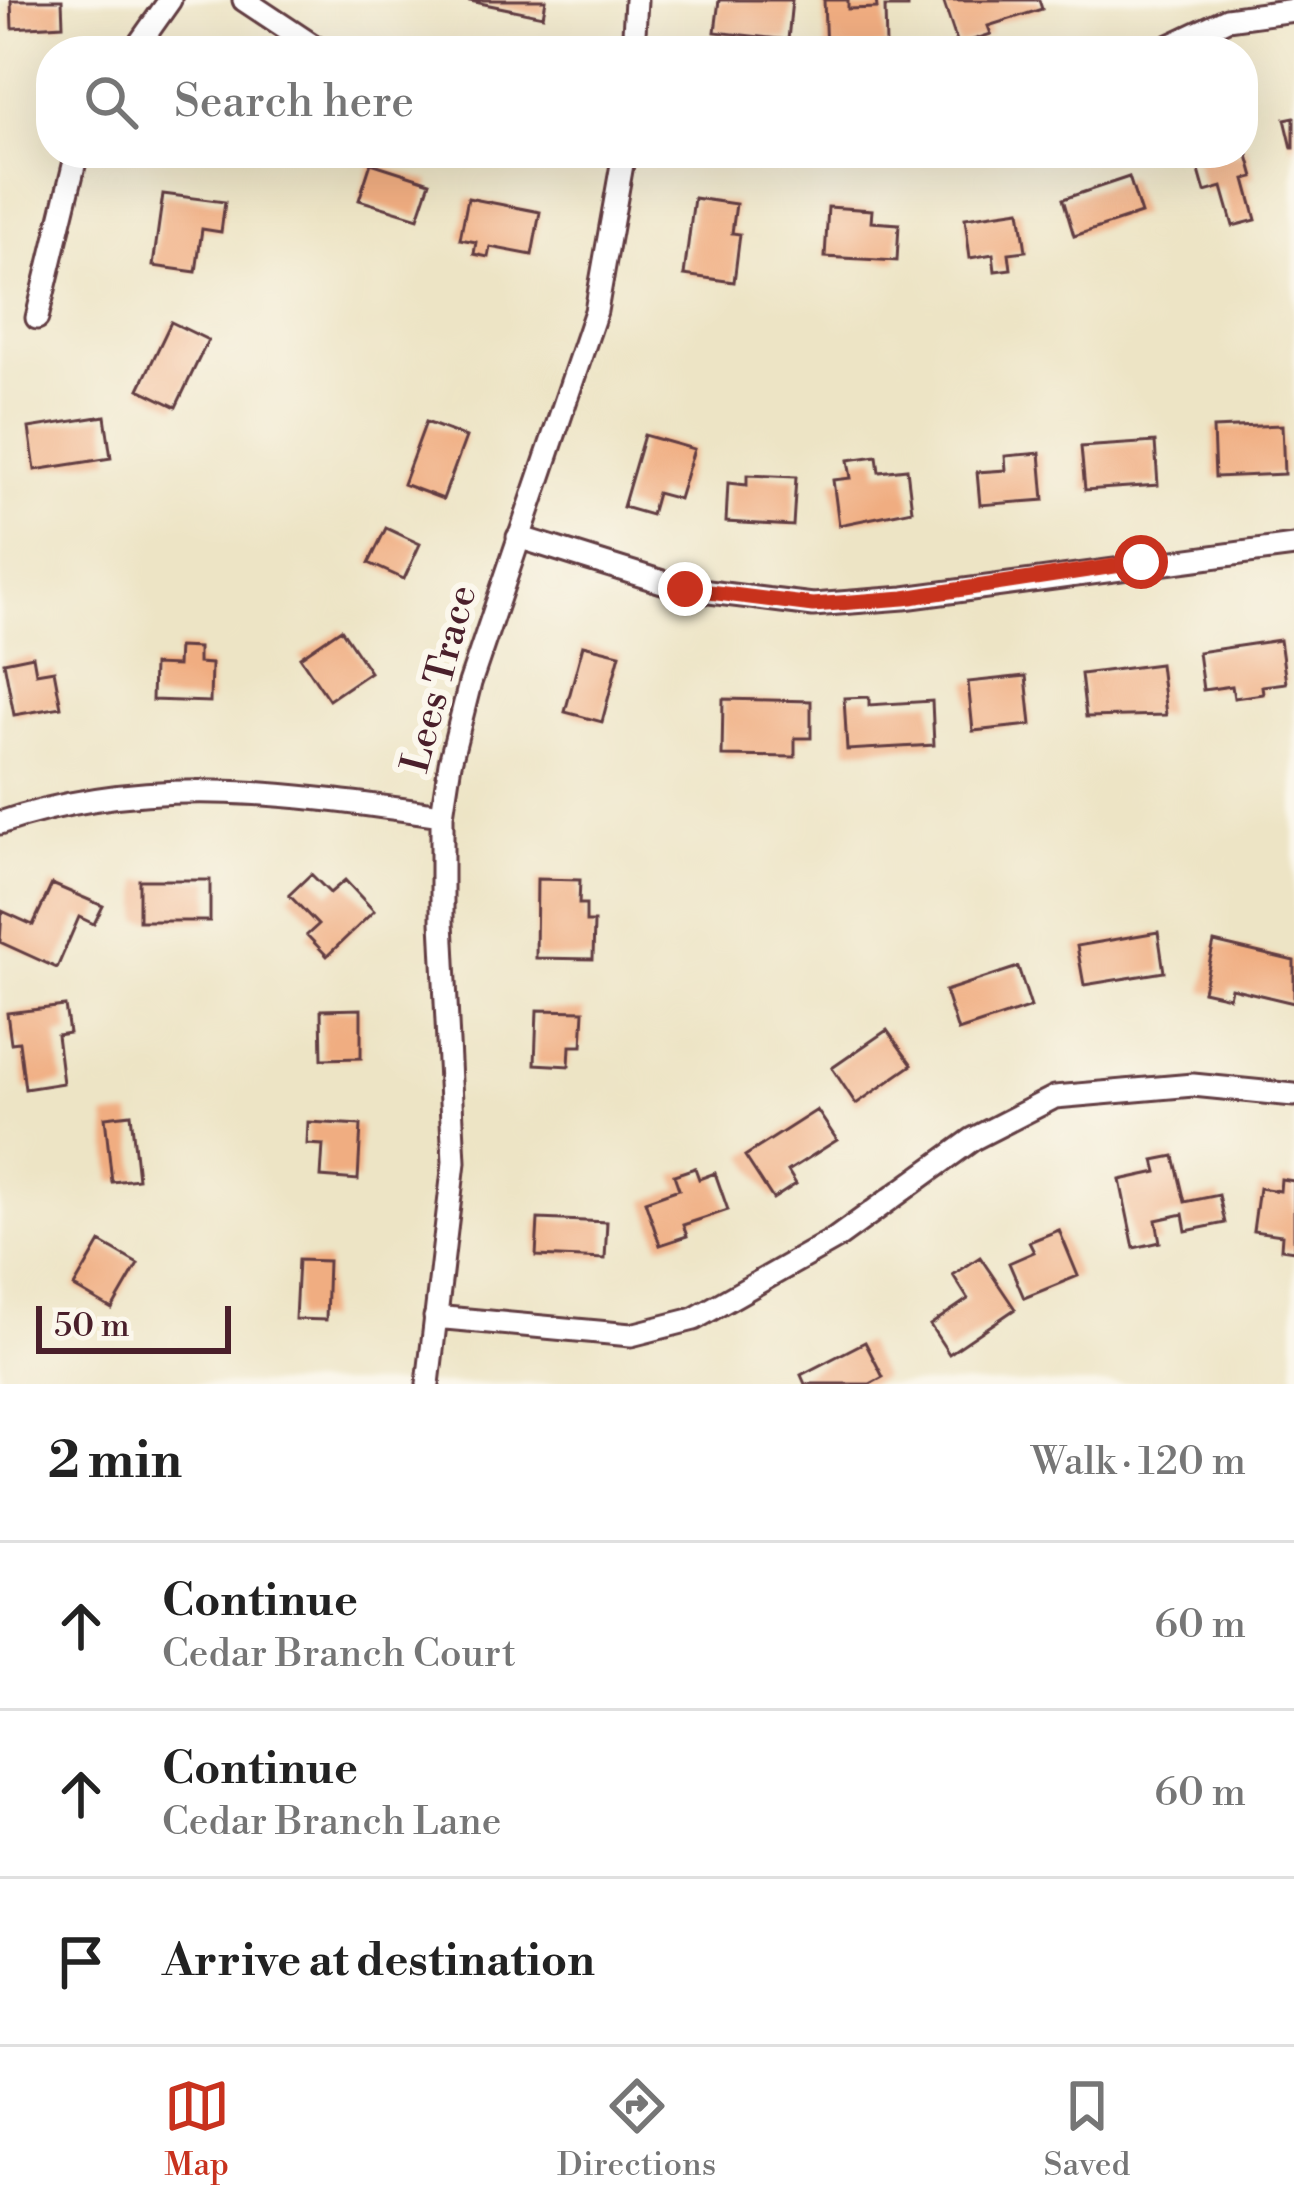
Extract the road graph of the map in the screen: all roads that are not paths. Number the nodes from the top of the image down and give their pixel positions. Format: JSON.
{"nodes":[{"id":1,"x":170,"y":0,"type":"edge"},
{"id":2,"x":244,"y":0,"type":"edge"},
{"id":3,"x":636,"y":0,"type":"edge"},
{"id":4,"x":1224,"y":9,"type":"edge"},
{"id":5,"x":1294,"y":10,"type":"edge"},
{"id":6,"x":145,"y":36,"type":"edge"},
{"id":7,"x":298,"y":36,"type":"edge"},
{"id":8,"x":634,"y":36,"type":"edge"},
{"id":9,"x":1182,"y":36,"type":"edge"},
{"id":10,"x":73,"y":168,"type":"edge"},
{"id":11,"x":621,"y":168,"type":"edge"},
{"id":12,"x":37,"y":318,"type":"dead end"},
{"id":13,"x":518,"y":537,"type":"junction"},
{"id":14,"x":1294,"y":546,"type":"edge"},
{"id":15,"x":442,"y":815,"type":"junction"},
{"id":16,"x":0,"y":823,"type":"edge"},
{"id":17,"x":1294,"y":1095,"type":"edge"},
{"id":18,"x":435,"y":1317,"type":"junction"},
{"id":19,"x":428,"y":1384,"type":"edge"}],
"edges":[{"from":1,"to":6,"type":"street"},
{"from":2,"to":7,"type":"street"},
{"from":3,"to":8,"type":"street"},
{"from":4,"to":5,"type":"street"},
{"from":4,"to":9,"type":"street"},
{"from":10,"to":12,"type":"street"},
{"from":11,"to":13,"type":"street","name":"Lees Trace"},
{"from":13,"to":14,"type":"street"},
{"from":13,"to":15,"type":"street","name":"Lees Trace"},
{"from":15,"to":16,"type":"street"},
{"from":15,"to":18,"type":"street","name":"Lees Trace"},
{"from":17,"to":18,"type":"street"},
{"from":18,"to":19,"type":"street","name":"Lees Trace"}]}
